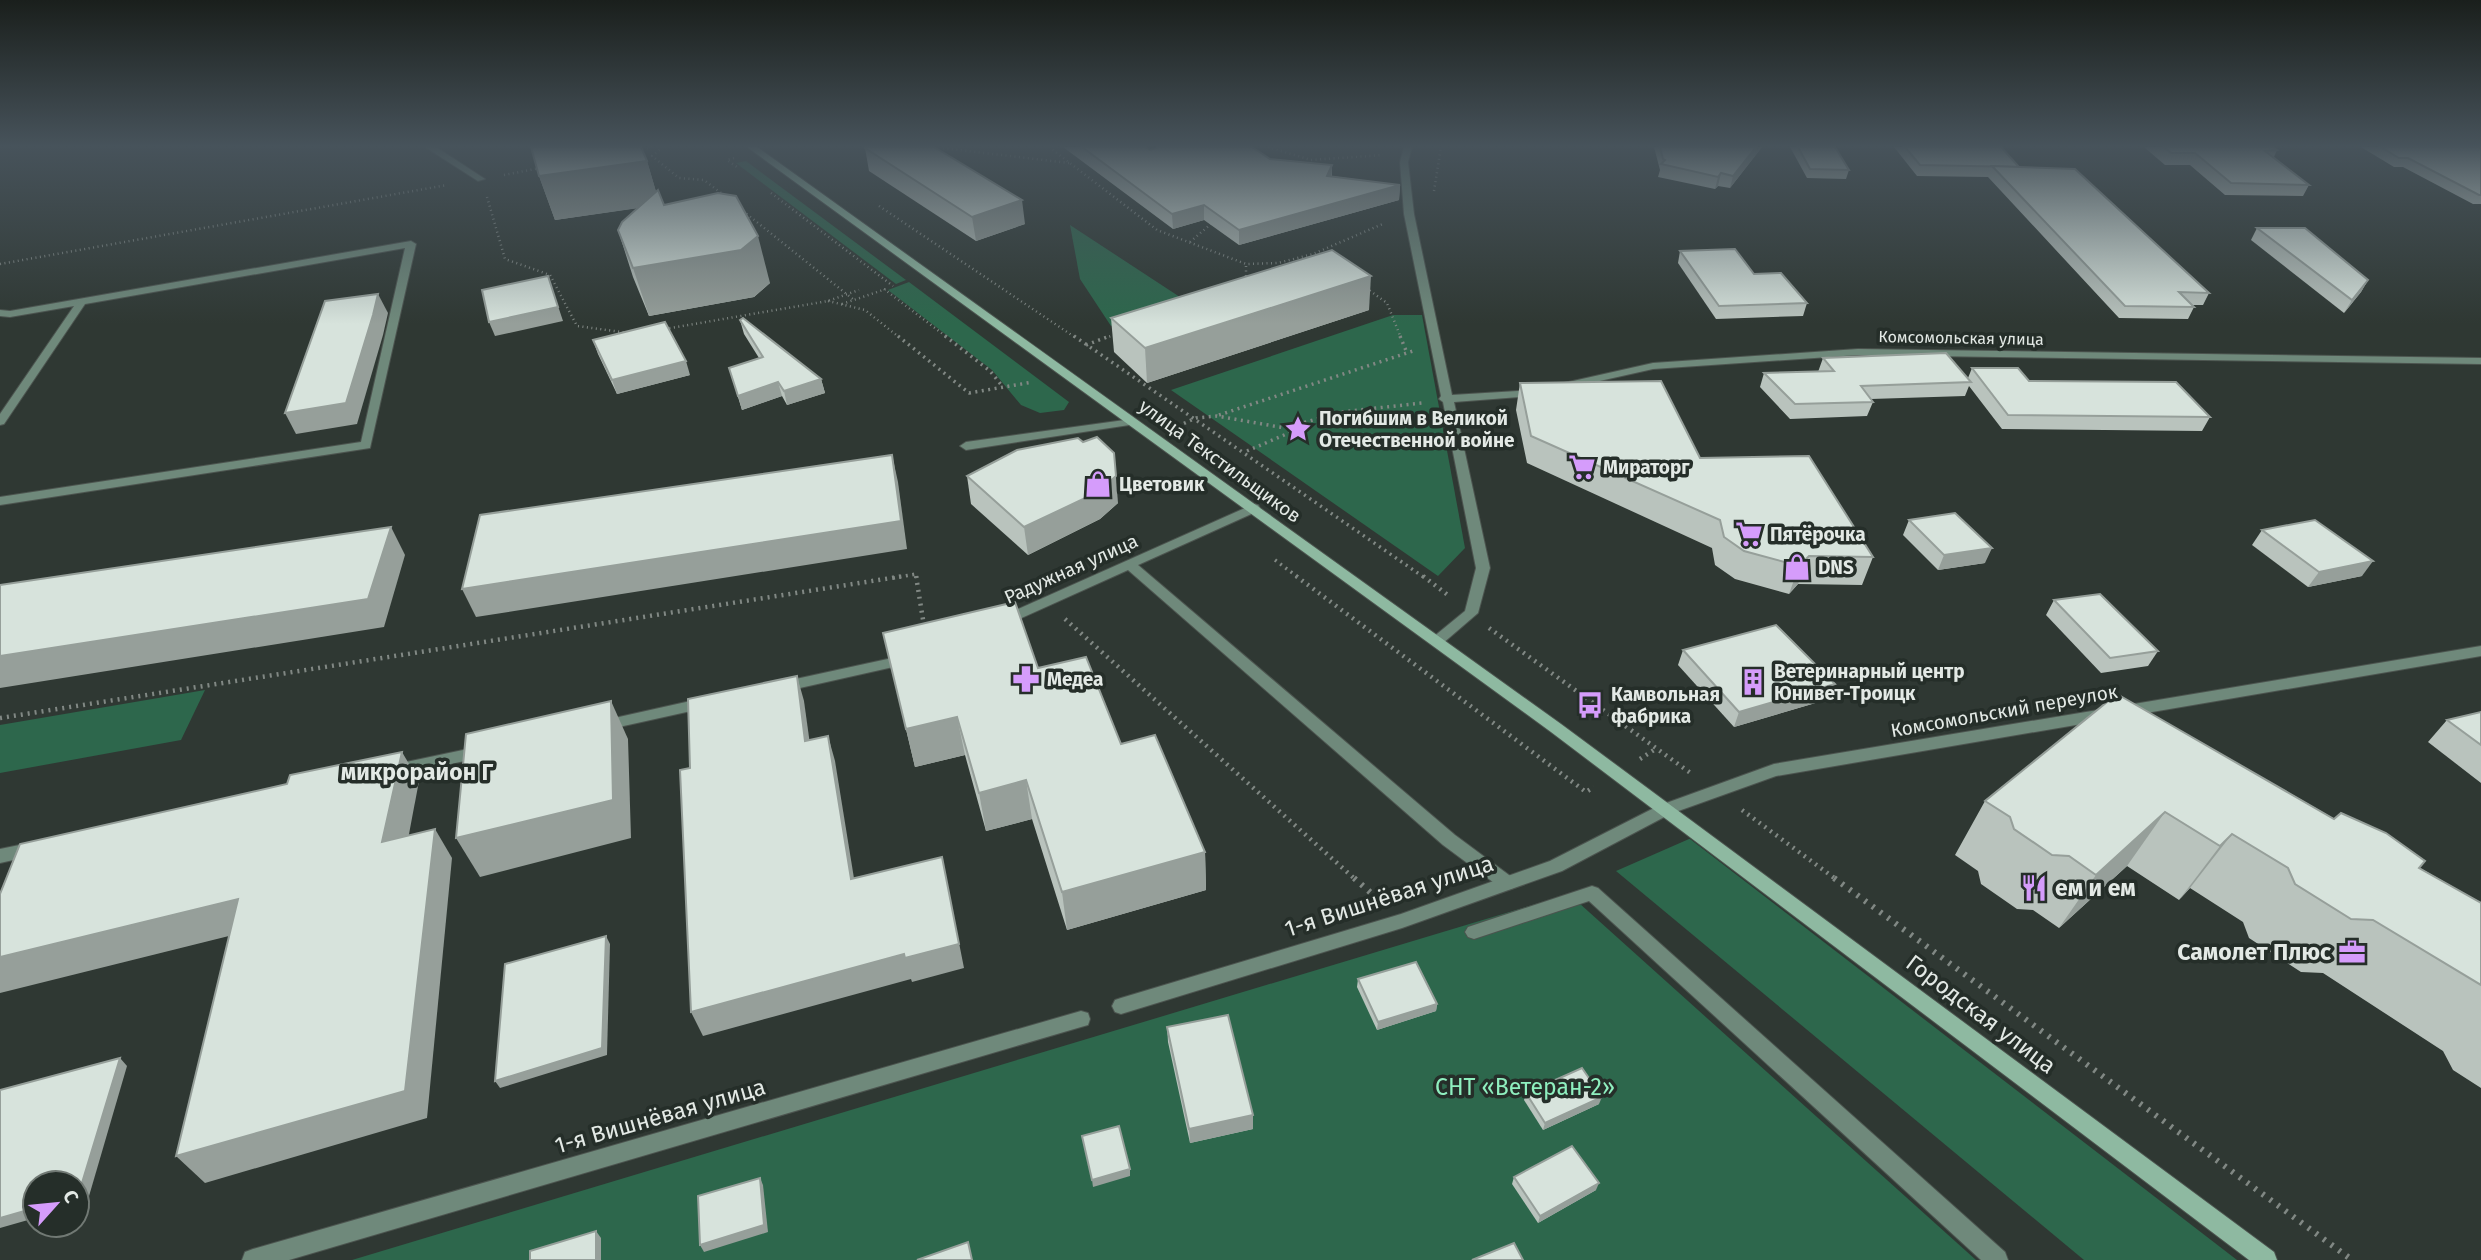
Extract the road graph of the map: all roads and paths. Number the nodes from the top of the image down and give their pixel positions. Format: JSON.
{"nodes":[{"id":1,"x":329,"y":206,"type":"edge"},
{"id":2,"x":489,"y":206,"type":"edge"},
{"id":3,"x":736,"y":206,"type":"edge"},
{"id":4,"x":831,"y":206,"type":"edge"},
{"id":5,"x":878,"y":206,"type":"edge"},
{"id":6,"x":1126,"y":206,"type":"edge"},
{"id":7,"x":1408,"y":206,"type":"edge"},
{"id":8,"x":1409,"y":214,"type":"junction"},
{"id":9,"x":1216,"y":221,"type":"edge"},
{"id":10,"x":1189,"y":243,"type":"junction"},
{"id":11,"x":1313,"y":254,"type":"junction"},
{"id":12,"x":1324,"y":261,"type":"edge"},
{"id":13,"x":0,"y":264,"type":"edge"},
{"id":14,"x":1246,"y":264,"type":"junction"},
{"id":15,"x":926,"y":275,"type":"junction"},
{"id":16,"x":1357,"y":282,"type":"edge"},
{"id":17,"x":1235,"y":284,"type":"edge"},
{"id":18,"x":884,"y":289,"type":"junction"},
{"id":19,"x":859,"y":290,"type":"dead end"},
{"id":20,"x":847,"y":294,"type":"junction"},
{"id":21,"x":854,"y":300,"type":"junction"},
{"id":22,"x":82,"y":301,"type":"junction"},
{"id":23,"x":828,"y":301,"type":"junction"},
{"id":24,"x":841,"y":304,"type":"junction"},
{"id":25,"x":0,"y":313,"type":"edge"},
{"id":26,"x":661,"y":329,"type":"edge"},
{"id":27,"x":1121,"y":333,"type":"dead end"},
{"id":28,"x":634,"y":334,"type":"edge"},
{"id":29,"x":1434,"y":344,"type":"junction"},
{"id":30,"x":1086,"y":345,"type":"junction"},
{"id":31,"x":1407,"y":352,"type":"junction"},
{"id":32,"x":2481,"y":361,"type":"edge"},
{"id":33,"x":1037,"y":381,"type":"dead end"},
{"id":34,"x":1003,"y":387,"type":"junction"},
{"id":35,"x":1445,"y":399,"type":"junction"},
{"id":36,"x":1217,"y":416,"type":"junction"},
{"id":37,"x":1196,"y":418,"type":"junction"},
{"id":38,"x":0,"y":422,"type":"edge"},
{"id":39,"x":1132,"y":422,"type":"junction"},
{"id":40,"x":1176,"y":426,"type":"dead end"},
{"id":41,"x":1298,"y":429,"type":"dead end"},
{"id":42,"x":966,"y":446,"type":"dead end"},
{"id":43,"x":1246,"y":452,"type":"junction"},
{"id":44,"x":0,"y":501,"type":"edge"},
{"id":45,"x":1254,"y":508,"type":"junction"},
{"id":46,"x":1274,"y":559,"type":"dead end"},
{"id":47,"x":1129,"y":564,"type":"junction"},
{"id":48,"x":1046,"y":602,"type":"junction"},
{"id":49,"x":1471,"y":613,"type":"junction"},
{"id":50,"x":988,"y":628,"type":"edge"},
{"id":51,"x":1437,"y":641,"type":"junction"},
{"id":52,"x":2481,"y":651,"type":"edge"},
{"id":53,"x":929,"y":655,"type":"joint"},
{"id":54,"x":765,"y":690,"type":"edge"},
{"id":55,"x":724,"y":699,"type":"edge"},
{"id":56,"x":2123,"y":710,"type":"junction"},
{"id":57,"x":0,"y":718,"type":"edge"},
{"id":58,"x":2147,"y":723,"type":"edge"},
{"id":59,"x":587,"y":729,"type":"edge"},
{"id":60,"x":492,"y":750,"type":"edge"},
{"id":61,"x":382,"y":773,"type":"edge"},
{"id":62,"x":1715,"y":790,"type":"junction"},
{"id":63,"x":1586,"y":792,"type":"dead end"},
{"id":64,"x":1664,"y":810,"type":"junction"},
{"id":65,"x":55,"y":844,"type":"edge"},
{"id":66,"x":0,"y":856,"type":"edge"},
{"id":67,"x":1507,"y":883,"type":"junction"},
{"id":68,"x":1402,"y":921,"type":"junction"},
{"id":69,"x":1474,"y":932,"type":"dead end"},
{"id":70,"x":1121,"y":1006,"type":"dead end"},
{"id":71,"x":1081,"y":1019,"type":"dead end"},
{"id":72,"x":253,"y":1260,"type":"edge"},
{"id":73,"x":1997,"y":1260,"type":"edge"},
{"id":74,"x":2266,"y":1260,"type":"edge"},
{"id":75,"x":2353,"y":1260,"type":"edge"}],
"edges":[{"from":1,"to":13,"type":"path"},
{"from":2,"to":28,"type":"path"},
{"from":3,"to":20,"type":"path"},
{"from":4,"to":15,"type":"main road","name":"улица Текстильщиков"},
{"from":5,"to":30,"type":"path"},
{"from":6,"to":10,"type":"path"},
{"from":7,"to":8,"type":"street"},
{"from":8,"to":11,"type":"path"},
{"from":8,"to":29,"type":"street"},
{"from":9,"to":10,"type":"path"},
{"from":10,"to":14,"type":"path"},
{"from":11,"to":12,"type":"path"},
{"from":11,"to":14,"type":"path"},
{"from":14,"to":17,"type":"path"},
{"from":15,"to":18,"type":"path"},
{"from":15,"to":39,"type":"main road","name":"улица Текстильщиков"},
{"from":16,"to":31,"type":"path"},
{"from":18,"to":21,"type":"path"},
{"from":18,"to":34,"type":"path"},
{"from":19,"to":20,"type":"path"},
{"from":20,"to":21,"type":"path"},
{"from":20,"to":23,"type":"path"},
{"from":21,"to":24,"type":"path"},
{"from":22,"to":25,"type":"street"},
{"from":22,"to":38,"type":"street"},
{"from":22,"to":44,"type":"street"},
{"from":23,"to":24,"type":"path"},
{"from":23,"to":26,"type":"path"},
{"from":24,"to":34,"type":"path"},
{"from":27,"to":30,"type":"path"},
{"from":29,"to":31,"type":"path"},
{"from":29,"to":35,"type":"street"},
{"from":30,"to":37,"type":"path"},
{"from":31,"to":36,"type":"path"},
{"from":32,"to":35,"type":"street","name":"Комсомольская улица"},
{"from":33,"to":34,"type":"path"},
{"from":35,"to":36,"type":"path"},
{"from":35,"to":49,"type":"street"},
{"from":36,"to":37,"type":"path"},
{"from":37,"to":40,"type":"path"},
{"from":37,"to":43,"type":"path"},
{"from":39,"to":42,"type":"street"},
{"from":39,"to":45,"type":"main road","name":"улица Текстильщиков"},
{"from":41,"to":43,"type":"path"},
{"from":43,"to":49,"type":"path"},
{"from":45,"to":47,"type":"street","name":"Радужная улица"},
{"from":45,"to":51,"type":"main road","name":"улица Текстильщиков"},
{"from":46,"to":63,"type":"path"},
{"from":47,"to":48,"type":"street","name":"Радужная улица"},
{"from":47,"to":67,"type":"street"},
{"from":48,"to":50,"type":"street","name":"Радужная улица"},
{"from":48,"to":68,"type":"path"},
{"from":49,"to":51,"type":"street"},
{"from":49,"to":62,"type":"path"},
{"from":51,"to":64,"type":"main road","name":"улица Текстильщиков"},
{"from":52,"to":56,"type":"street","name":"Комсомольский переулок"},
{"from":53,"to":54,"type":"street"},
{"from":53,"to":57,"type":"path"},
{"from":55,"to":59,"type":"street"},
{"from":56,"to":58,"type":"street"},
{"from":56,"to":62,"type":"street","name":"Комсомольский переулок"},
{"from":60,"to":61,"type":"street"},
{"from":62,"to":64,"type":"street","name":"Комсомольский переулок"},
{"from":62,"to":75,"type":"path"},
{"from":64,"to":67,"type":"street","name":"1-я Вишнёвая улица"},
{"from":64,"to":74,"type":"main road","name":"Городская улица"},
{"from":65,"to":66,"type":"street"},
{"from":67,"to":68,"type":"street","name":"1-я Вишнёвая улица"},
{"from":68,"to":70,"type":"street","name":"1-я Вишнёвая улица"},
{"from":69,"to":73,"type":"street"},
{"from":71,"to":72,"type":"street","name":"1-я Вишнёвая улица"}]}
